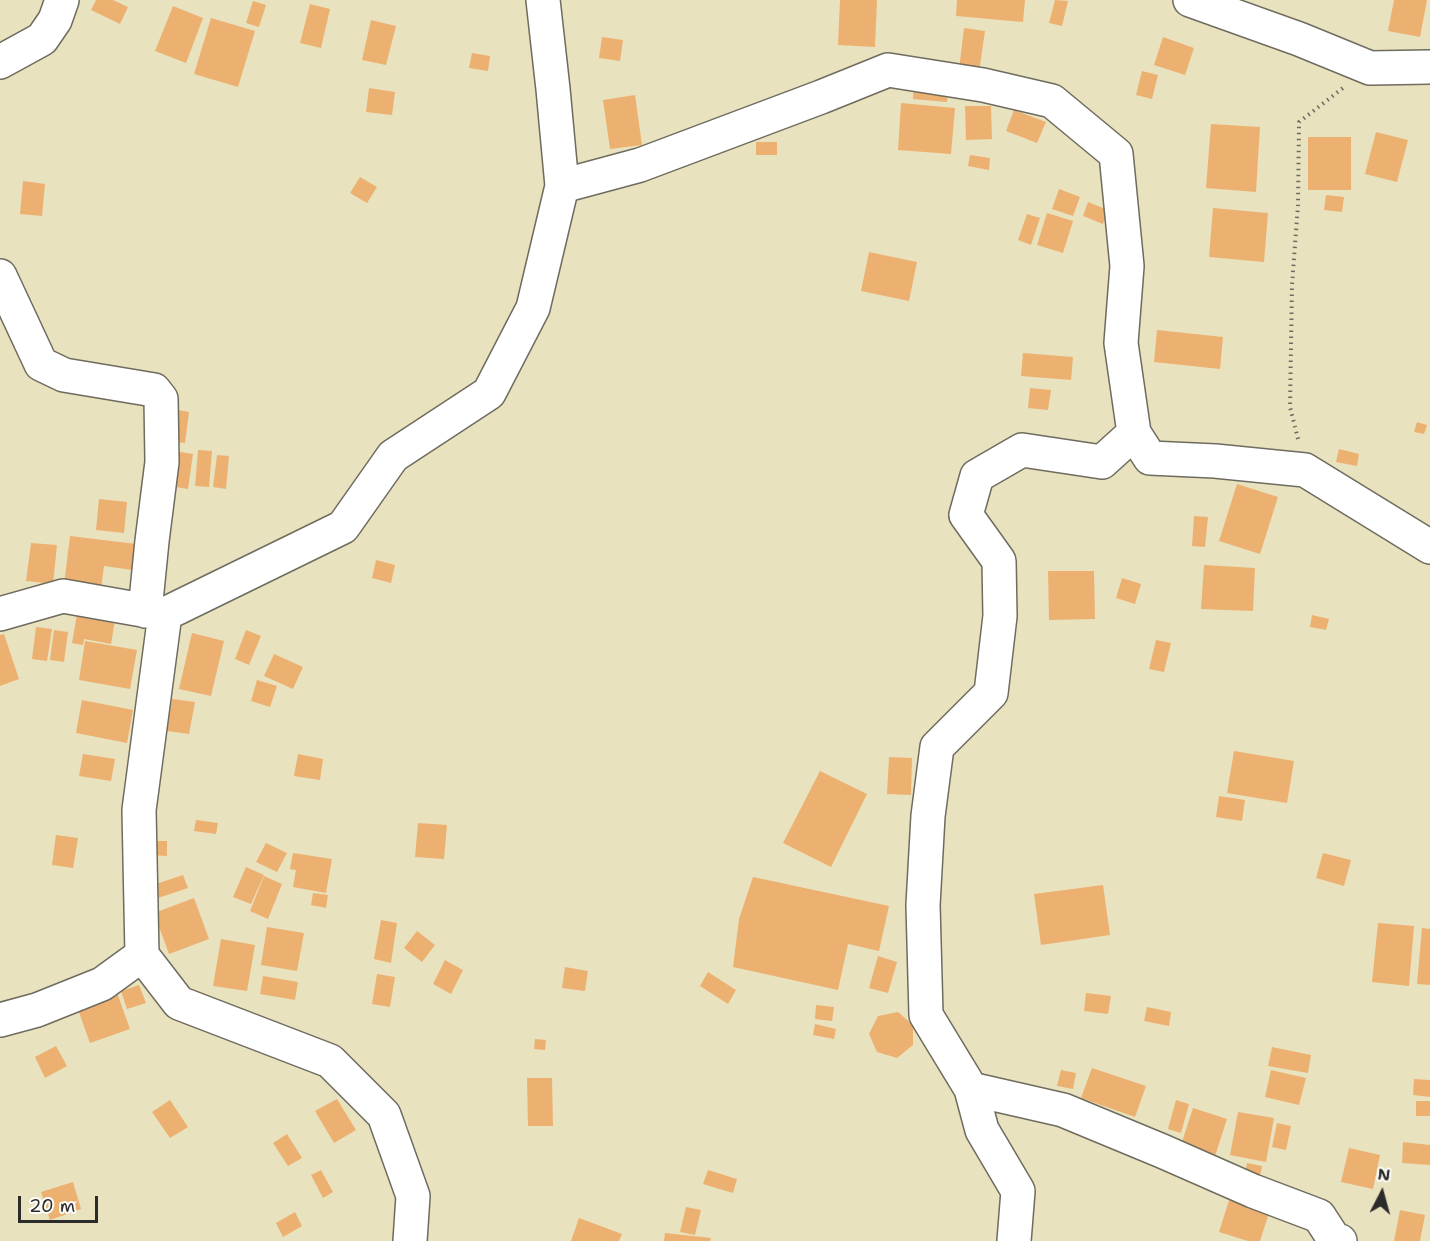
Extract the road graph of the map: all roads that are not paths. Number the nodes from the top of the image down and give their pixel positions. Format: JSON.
{"nodes":[{"id":1,"x":62,"y":0,"type":"edge"},
{"id":2,"x":543,"y":0,"type":"edge"},
{"id":3,"x":1190,"y":0,"type":"edge"},
{"id":4,"x":0,"y":62,"type":"edge"},
{"id":5,"x":1430,"y":67,"type":"edge"},
{"id":6,"x":562,"y":186,"type":"junction"},
{"id":7,"x":0,"y":276,"type":"edge"},
{"id":8,"x":1134,"y":433,"type":"junction"},
{"id":9,"x":1430,"y":547,"type":"edge"},
{"id":10,"x":155,"y":612,"type":"junction"},
{"id":11,"x":0,"y":614,"type":"edge"},
{"id":12,"x":142,"y":955,"type":"junction"},
{"id":13,"x":0,"y":1020,"type":"edge"},
{"id":14,"x":971,"y":1089,"type":"junction"},
{"id":15,"x":410,"y":1241,"type":"edge"},
{"id":16,"x":1014,"y":1241,"type":"edge"},
{"id":17,"x":1340,"y":1241,"type":"edge"}],
"edges":[{"from":1,"to":4,"type":"street"},
{"from":2,"to":6,"type":"street"},
{"from":3,"to":5,"type":"street"},
{"from":6,"to":8,"type":"street"},
{"from":6,"to":10,"type":"street"},
{"from":7,"to":10,"type":"street"},
{"from":8,"to":9,"type":"street"},
{"from":8,"to":14,"type":"street"},
{"from":10,"to":11,"type":"street"},
{"from":10,"to":12,"type":"street"},
{"from":12,"to":13,"type":"street"},
{"from":12,"to":15,"type":"street"},
{"from":14,"to":16,"type":"street"},
{"from":14,"to":17,"type":"street"}]}
